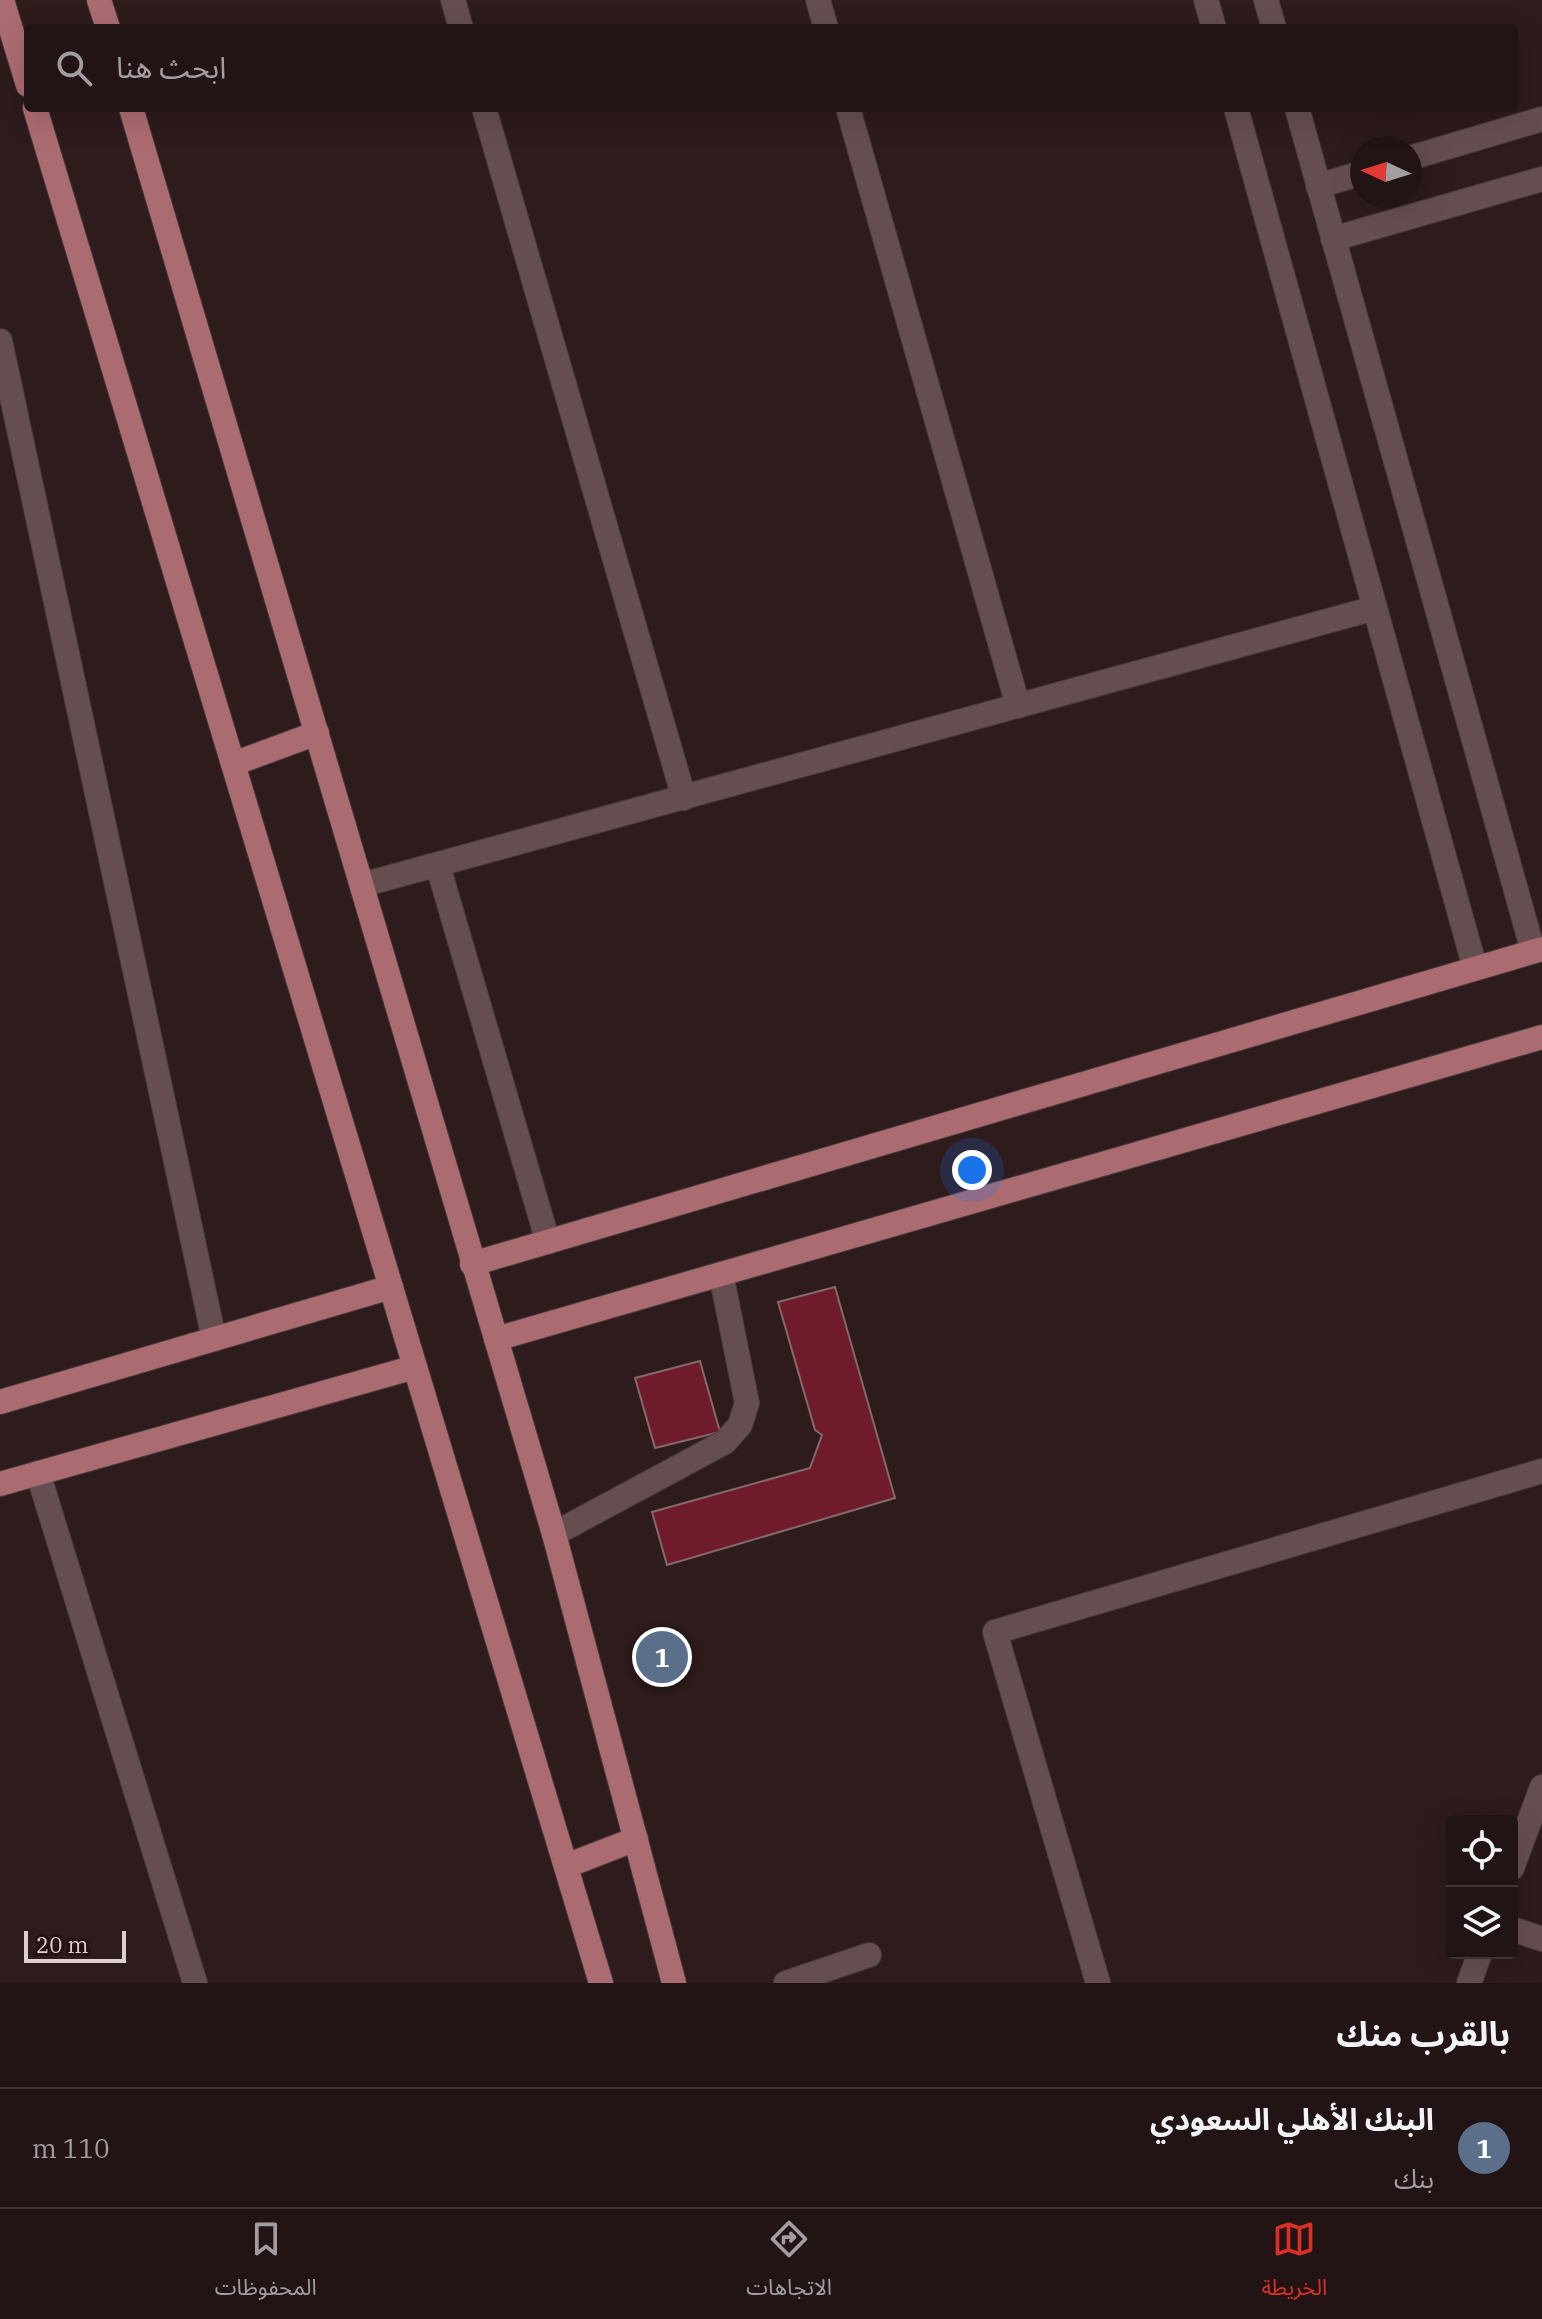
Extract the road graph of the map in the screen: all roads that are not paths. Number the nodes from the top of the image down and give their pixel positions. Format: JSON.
{"nodes":[{"id":1,"x":2,"y":0,"type":"edge"},
{"id":2,"x":99,"y":0,"type":"edge"},
{"id":3,"x":453,"y":0,"type":"edge"},
{"id":4,"x":818,"y":0,"type":"edge"},
{"id":5,"x":1206,"y":0,"type":"edge"},
{"id":6,"x":1266,"y":0,"type":"edge"},
{"id":7,"x":107,"y":24,"type":"edge"},
{"id":8,"x":460,"y":24,"type":"edge"},
{"id":9,"x":825,"y":24,"type":"edge"},
{"id":10,"x":1213,"y":24,"type":"edge"},
{"id":11,"x":1273,"y":24,"type":"edge"},
{"id":12,"x":24,"y":72,"type":"edge"},
{"id":13,"x":36,"y":112,"type":"edge"},
{"id":14,"x":132,"y":112,"type":"edge"},
{"id":15,"x":485,"y":112,"type":"edge"},
{"id":16,"x":849,"y":112,"type":"edge"},
{"id":17,"x":1237,"y":112,"type":"edge"},
{"id":18,"x":1298,"y":112,"type":"edge"},
{"id":19,"x":1542,"y":119,"type":"edge"},
{"id":20,"x":1422,"y":154,"type":"edge"},
{"id":21,"x":1350,"y":177,"type":"edge"},
{"id":22,"x":1542,"y":179,"type":"edge"},
{"id":23,"x":1318,"y":186,"type":"junction"},
{"id":24,"x":1333,"y":239,"type":"junction"},
{"id":25,"x":0,"y":341,"type":"edge"},
{"id":26,"x":1375,"y":608,"type":"junction"},
{"id":27,"x":1018,"y":706,"type":"junction"},
{"id":28,"x":317,"y":733,"type":"junction"},
{"id":29,"x":233,"y":764,"type":"junction"},
{"id":30,"x":684,"y":798,"type":"junction"},
{"id":31,"x":438,"y":866,"type":"junction"},
{"id":32,"x":362,"y":885,"type":"junction"},
{"id":33,"x":1538,"y":950,"type":"edge"},
{"id":34,"x":1475,"y":968,"type":"junction"},
{"id":35,"x":1542,"y":1037,"type":"edge"},
{"id":36,"x":548,"y":1242,"type":"junction"},
{"id":37,"x":472,"y":1264,"type":"junction"},
{"id":38,"x":721,"y":1274,"type":"junction"},
{"id":39,"x":391,"y":1287,"type":"junction"},
{"id":40,"x":214,"y":1339,"type":"junction"},
{"id":41,"x":496,"y":1339,"type":"junction"},
{"id":42,"x":415,"y":1367,"type":"junction"},
{"id":43,"x":0,"y":1402,"type":"edge"},
{"id":44,"x":1542,"y":1471,"type":"edge"},
{"id":45,"x":38,"y":1473,"type":"junction"},
{"id":46,"x":0,"y":1484,"type":"edge"},
{"id":47,"x":554,"y":1534,"type":"junction"},
{"id":48,"x":1542,"y":1787,"type":"edge"},
{"id":49,"x":636,"y":1839,"type":"junction"},
{"id":50,"x":1518,"y":1852,"type":"edge"},
{"id":51,"x":566,"y":1866,"type":"junction"},
{"id":52,"x":1518,"y":1931,"type":"edge"},
{"id":53,"x":1542,"y":1939,"type":"edge"},
{"id":54,"x":869,"y":1955,"type":"dead end"},
{"id":55,"x":1478,"y":1959,"type":"edge"},
{"id":56,"x":195,"y":1983,"type":"edge"},
{"id":57,"x":601,"y":1983,"type":"edge"},
{"id":58,"x":674,"y":1983,"type":"edge"},
{"id":59,"x":786,"y":1983,"type":"edge"},
{"id":60,"x":1098,"y":1983,"type":"edge"},
{"id":61,"x":1469,"y":1983,"type":"edge"}],
"edges":[{"from":1,"to":12,"type":"main road"},
{"from":2,"to":7,"type":"main road"},
{"from":3,"to":8,"type":"street"},
{"from":4,"to":9,"type":"street"},
{"from":5,"to":10,"type":"street"},
{"from":6,"to":11,"type":"street"},
{"from":13,"to":29,"type":"main road"},
{"from":14,"to":28,"type":"main road"},
{"from":15,"to":30,"type":"street"},
{"from":16,"to":27,"type":"street"},
{"from":17,"to":26,"type":"street"},
{"from":18,"to":23,"type":"street"},
{"from":19,"to":20,"type":"street"},
{"from":21,"to":23,"type":"street"},
{"from":22,"to":24,"type":"street"},
{"from":23,"to":24,"type":"street"},
{"from":24,"to":33,"type":"street"},
{"from":25,"to":40,"type":"street"},
{"from":26,"to":27,"type":"street"},
{"from":26,"to":34,"type":"street"},
{"from":27,"to":30,"type":"street"},
{"from":28,"to":29,"type":"main road"},
{"from":28,"to":32,"type":"main road"},
{"from":29,"to":39,"type":"main road"},
{"from":30,"to":31,"type":"street"},
{"from":31,"to":32,"type":"street"},
{"from":31,"to":36,"type":"street"},
{"from":32,"to":37,"type":"main road"},
{"from":33,"to":34,"type":"main road"},
{"from":34,"to":36,"type":"main road"},
{"from":35,"to":38,"type":"main road"},
{"from":36,"to":37,"type":"main road"},
{"from":37,"to":41,"type":"main road"},
{"from":38,"to":41,"type":"main road"},
{"from":38,"to":47,"type":"street"},
{"from":39,"to":40,"type":"main road"},
{"from":39,"to":42,"type":"main road"},
{"from":40,"to":43,"type":"main road"},
{"from":41,"to":47,"type":"main road"},
{"from":42,"to":45,"type":"main road"},
{"from":42,"to":51,"type":"main road"},
{"from":44,"to":60,"type":"street"},
{"from":45,"to":46,"type":"main road"},
{"from":45,"to":56,"type":"street"},
{"from":47,"to":49,"type":"main road"},
{"from":48,"to":50,"type":"street"},
{"from":49,"to":51,"type":"main road"},
{"from":49,"to":58,"type":"main road"},
{"from":51,"to":57,"type":"main road"},
{"from":52,"to":53,"type":"street"},
{"from":54,"to":59,"type":"street"},
{"from":55,"to":61,"type":"street"}]}
